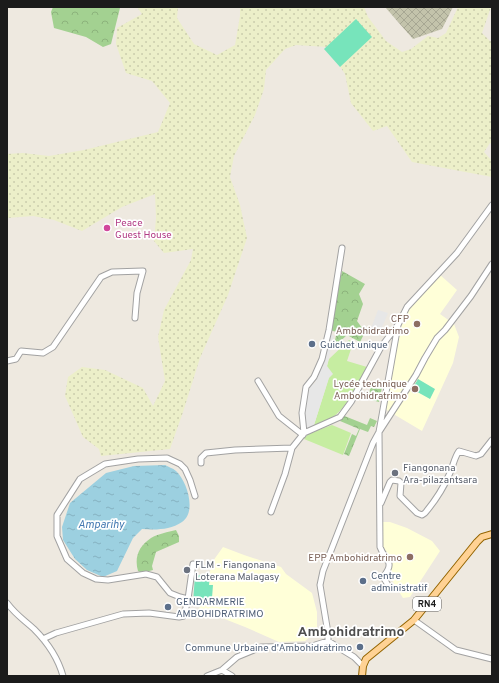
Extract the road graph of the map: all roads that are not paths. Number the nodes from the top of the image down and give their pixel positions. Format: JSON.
{"nodes":[{"id":1,"x":492,"y":204,"type":"edge"},
{"id":2,"x":342,"y":248,"type":"dead end"},
{"id":3,"x":492,"y":264,"type":"edge"},
{"id":4,"x":134,"y":318,"type":"dead end"},
{"id":5,"x":398,"y":325,"type":"junction"},
{"id":6,"x":7,"y":361,"type":"edge"},
{"id":7,"x":258,"y":381,"type":"dead end"},
{"id":8,"x":379,"y":432,"type":"junction"},
{"id":9,"x":304,"y":434,"type":"junction"},
{"id":10,"x":492,"y":440,"type":"edge"},
{"id":11,"x":292,"y":448,"type":"junction"},
{"id":12,"x":201,"y":464,"type":"dead end"},
{"id":13,"x":195,"y":496,"type":"dead end"},
{"id":14,"x":380,"y":505,"type":"junction"},
{"id":15,"x":271,"y":512,"type":"dead end"},
{"id":16,"x":492,"y":534,"type":"edge"},
{"id":17,"x":193,"y":564,"type":"dead end"},
{"id":18,"x":388,"y":585,"type":"dead end"},
{"id":19,"x":188,"y":599,"type":"junction"},
{"id":20,"x":7,"y":603,"type":"edge"},
{"id":21,"x":414,"y":620,"type":"junction"},
{"id":22,"x":43,"y":639,"type":"junction"},
{"id":23,"x":328,"y":641,"type":"junction"},
{"id":24,"x":354,"y":658,"type":"junction"},
{"id":25,"x":366,"y":659,"type":"junction"},
{"id":26,"x":492,"y":659,"type":"edge"},
{"id":27,"x":363,"y":666,"type":"junction"},
{"id":28,"x":222,"y":670,"type":"junction"},
{"id":29,"x":362,"y":675,"type":"edge"},
{"id":30,"x":63,"y":676,"type":"edge"},
{"id":31,"x":207,"y":676,"type":"edge"},
{"id":32,"x":232,"y":676,"type":"edge"}],
"edges":[{"from":1,"to":5,"type":"street"},
{"from":2,"to":9,"type":"street"},
{"from":3,"to":8,"type":"street"},
{"from":4,"to":6,"type":"street"},
{"from":5,"to":8,"type":"street"},
{"from":5,"to":9,"type":"street"},
{"from":7,"to":9,"type":"street"},
{"from":8,"to":14,"type":"street"},
{"from":8,"to":23,"type":"street"},
{"from":9,"to":11,"type":"street"},
{"from":10,"to":14,"type":"street"},
{"from":11,"to":12,"type":"street"},
{"from":11,"to":15,"type":"street"},
{"from":13,"to":19,"type":"street"},
{"from":14,"to":18,"type":"street"},
{"from":16,"to":21,"type":"main road","number":"RN4"},
{"from":17,"to":19,"type":"street"},
{"from":19,"to":22,"type":"street"},
{"from":20,"to":22,"type":"street"},
{"from":21,"to":25,"type":"main road","number":"RN4"},
{"from":21,"to":26,"type":"street"},
{"from":22,"to":30,"type":"street"},
{"from":23,"to":24,"type":"street"},
{"from":23,"to":28,"type":"street"},
{"from":24,"to":25,"type":"street"},
{"from":24,"to":27,"type":"street"},
{"from":25,"to":27,"type":"main road","number":"RN4"},
{"from":27,"to":29,"type":"main road","number":"RN4"},
{"from":28,"to":31,"type":"street"},
{"from":28,"to":32,"type":"street"}]}
